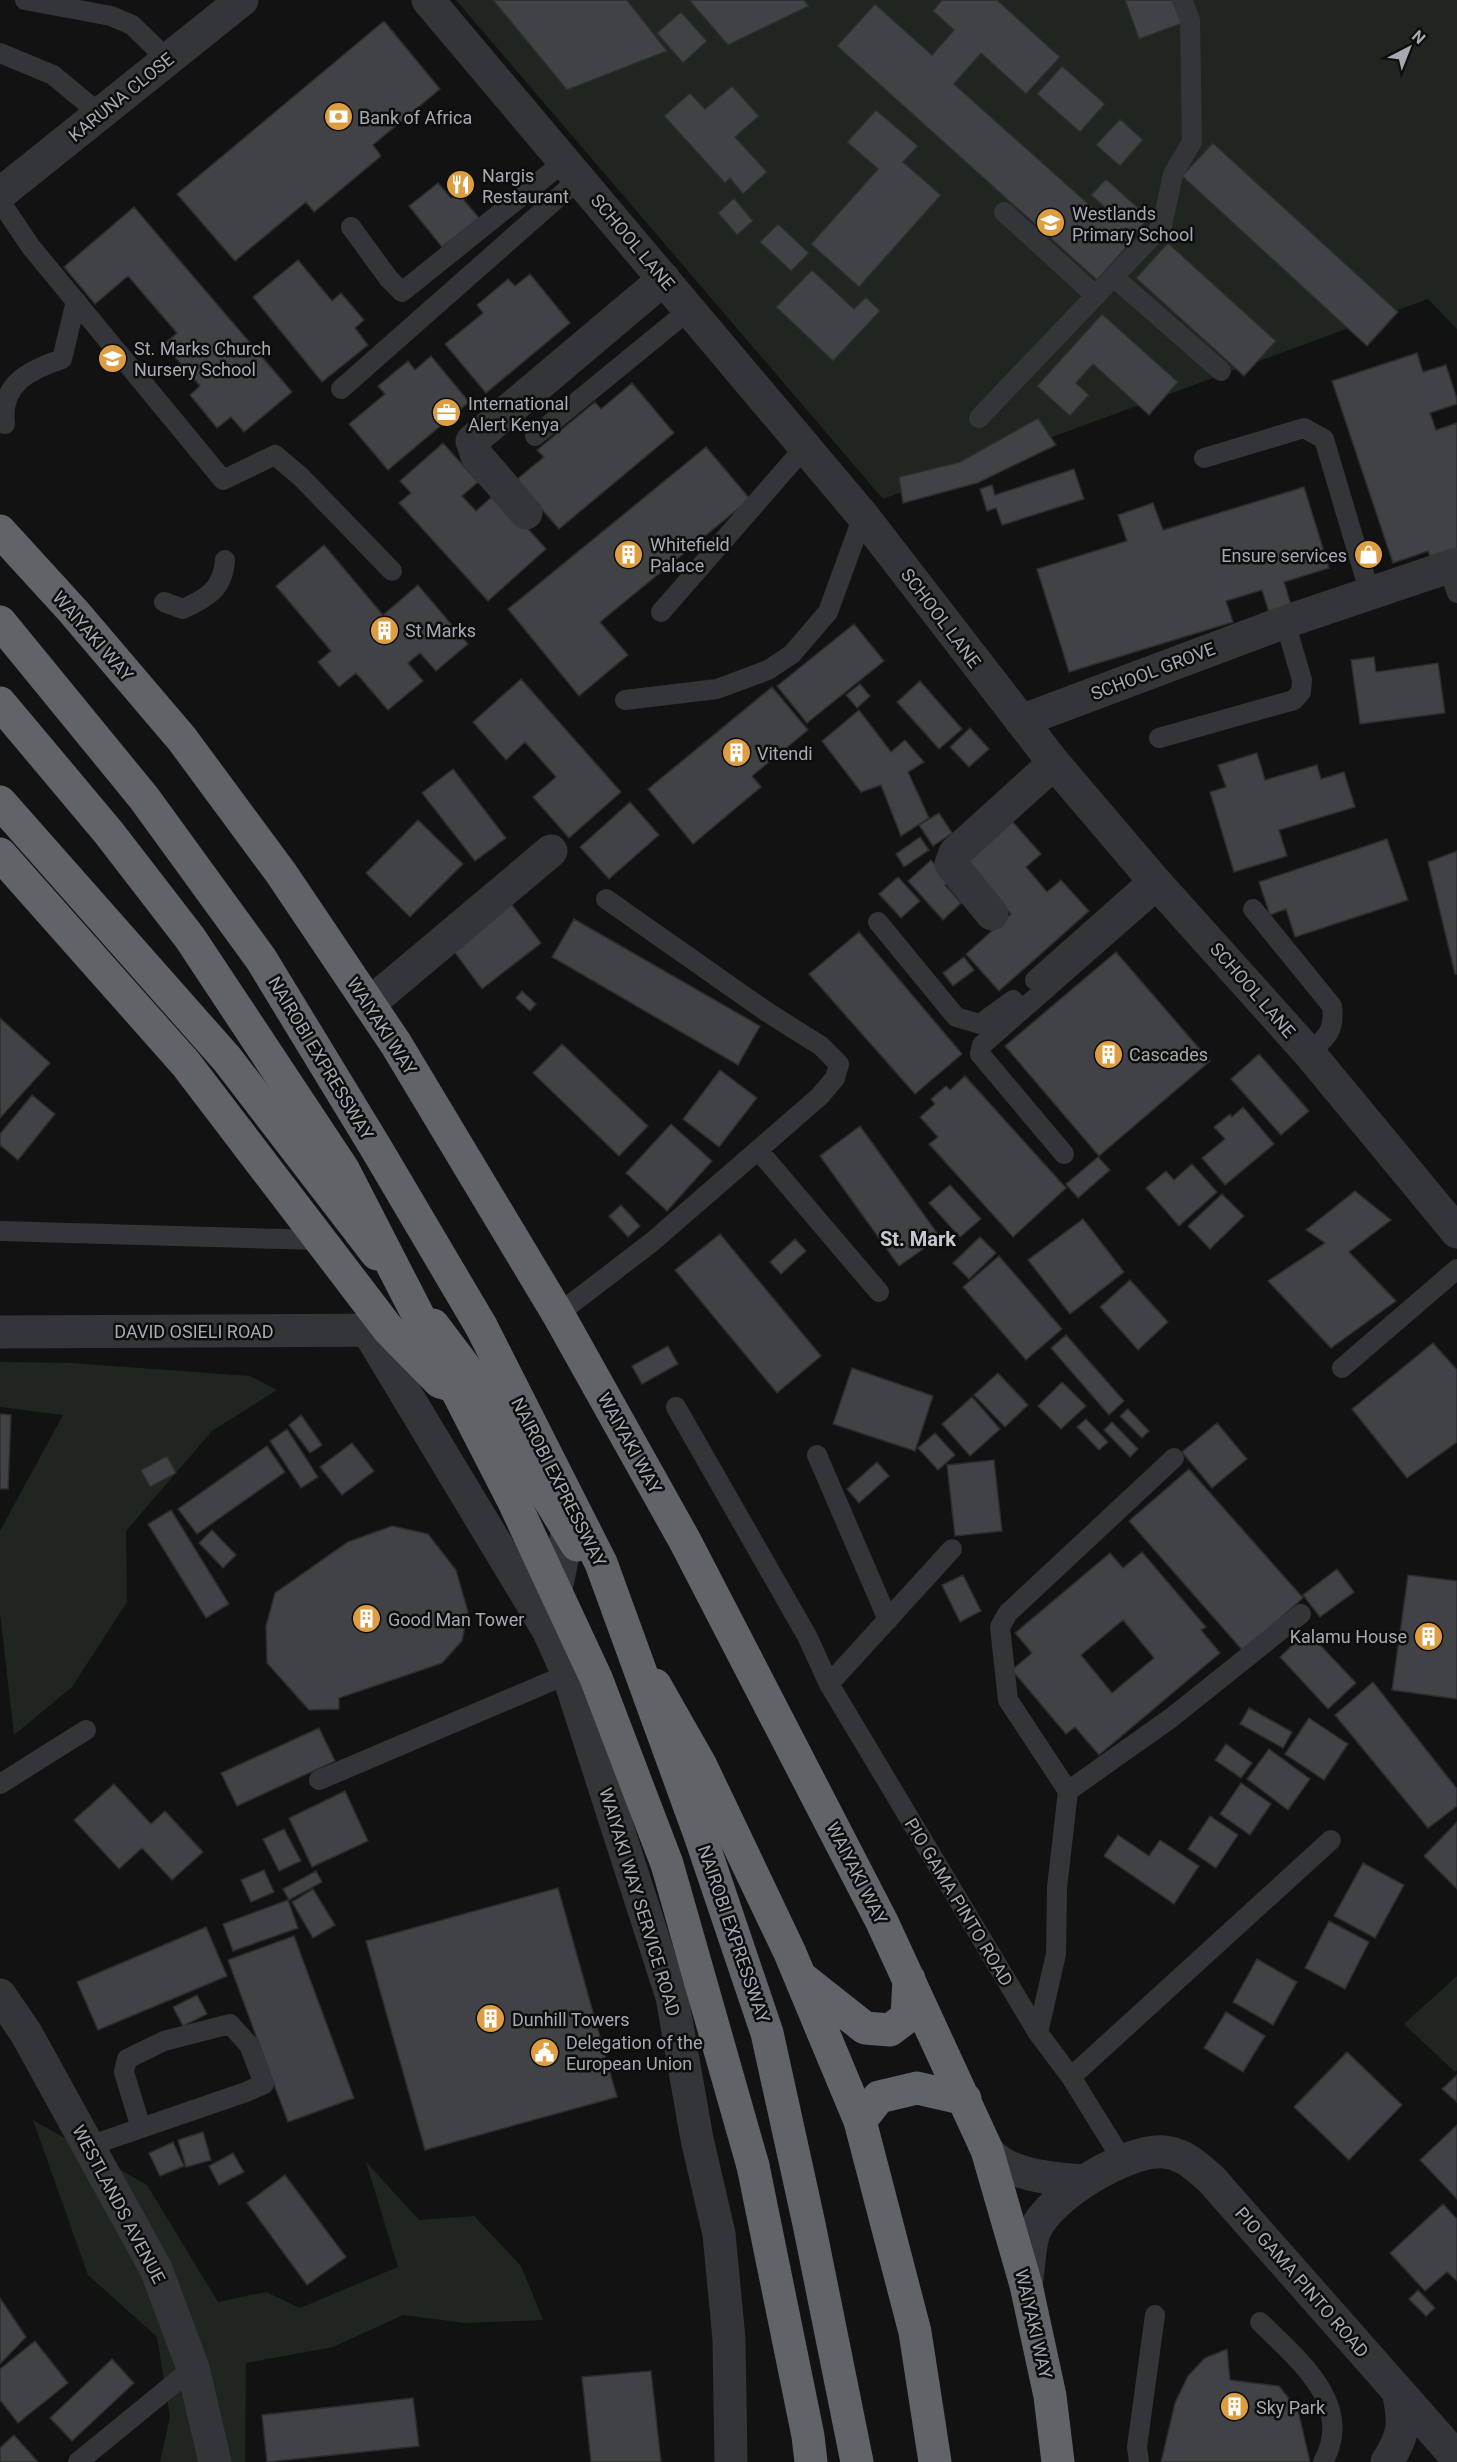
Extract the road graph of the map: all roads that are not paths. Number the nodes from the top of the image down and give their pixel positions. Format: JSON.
{"nodes":[{"id":1,"x":25,"y":0,"type":"edge"},
{"id":2,"x":242,"y":0,"type":"edge"},
{"id":3,"x":429,"y":0,"type":"edge"},
{"id":4,"x":1182,"y":0,"type":"edge"},
{"id":5,"x":0,"y":53,"type":"edge"},
{"id":6,"x":168,"y":60,"type":"junction"},
{"id":7,"x":101,"y":115,"type":"junction"},
{"id":8,"x":572,"y":170,"type":"junction"},
{"id":9,"x":0,"y":194,"type":"edge"},
{"id":10,"x":0,"y":201,"type":"edge"},
{"id":11,"x":1004,"y":212,"type":"dead end"},
{"id":12,"x":351,"y":227,"type":"dead end"},
{"id":13,"x":1115,"y":278,"type":"junction"},
{"id":14,"x":664,"y":279,"type":"junction"},
{"id":15,"x":1096,"y":296,"type":"junction"},
{"id":16,"x":76,"y":301,"type":"junction"},
{"id":17,"x":689,"y":310,"type":"junction"},
{"id":18,"x":1221,"y":371,"type":"dead end"},
{"id":19,"x":341,"y":388,"type":"dead end"},
{"id":20,"x":979,"y":418,"type":"dead end"},
{"id":21,"x":5,"y":424,"type":"dead end"},
{"id":22,"x":536,"y":436,"type":"dead end"},
{"id":23,"x":805,"y":447,"type":"junction"},
{"id":24,"x":1204,"y":458,"type":"dead end"},
{"id":25,"x":526,"y":513,"type":"dead end"},
{"id":26,"x":863,"y":516,"type":"junction"},
{"id":27,"x":0,"y":531,"type":"edge"},
{"id":28,"x":225,"y":560,"type":"dead end"},
{"id":29,"x":392,"y":572,"type":"dead end"},
{"id":30,"x":1454,"y":575,"type":"edge"},
{"id":31,"x":1370,"y":594,"type":"junction"},
{"id":32,"x":164,"y":602,"type":"dead end"},
{"id":33,"x":661,"y":612,"type":"dead end"},
{"id":34,"x":0,"y":622,"type":"edge"},
{"id":35,"x":1285,"y":622,"type":"junction"},
{"id":36,"x":625,"y":700,"type":"dead end"},
{"id":37,"x":0,"y":703,"type":"edge"},
{"id":38,"x":1021,"y":721,"type":"junction"},
{"id":39,"x":1159,"y":738,"type":"dead end"},
{"id":40,"x":1054,"y":763,"type":"junction"},
{"id":41,"x":0,"y":802,"type":"edge"},
{"id":42,"x":551,"y":851,"type":"dead end"},
{"id":43,"x":0,"y":855,"type":"edge"},
{"id":44,"x":1157,"y":882,"type":"junction"},
{"id":45,"x":606,"y":899,"type":"dead end"},
{"id":46,"x":1253,"y":909,"type":"dead end"},
{"id":47,"x":992,"y":914,"type":"dead end"},
{"id":48,"x":878,"y":922,"type":"dead end"},
{"id":49,"x":369,"y":1004,"type":"junction"},
{"id":50,"x":1309,"y":1053,"type":"junction"},
{"id":51,"x":758,"y":1150,"type":"junction"},
{"id":52,"x":1064,"y":1154,"type":"dead end"},
{"id":53,"x":0,"y":1231,"type":"edge"},
{"id":54,"x":1457,"y":1232,"type":"edge"},
{"id":55,"x":318,"y":1240,"type":"junction"},
{"id":56,"x":1457,"y":1269,"type":"edge"},
{"id":57,"x":879,"y":1292,"type":"dead end"},
{"id":58,"x":558,"y":1314,"type":"junction"},
{"id":59,"x":379,"y":1330,"type":"junction"},
{"id":60,"x":0,"y":1332,"type":"edge"},
{"id":61,"x":1342,"y":1368,"type":"dead end"},
{"id":62,"x":485,"y":1394,"type":"junction"},
{"id":63,"x":676,"y":1407,"type":"dead end"},
{"id":64,"x":817,"y":1455,"type":"dead end"},
{"id":65,"x":1174,"y":1458,"type":"dead end"},
{"id":66,"x":568,"y":1529,"type":"junction"},
{"id":67,"x":952,"y":1549,"type":"dead end"},
{"id":68,"x":1301,"y":1614,"type":"dead end"},
{"id":69,"x":888,"y":1620,"type":"junction"},
{"id":70,"x":548,"y":1630,"type":"junction"},
{"id":71,"x":568,"y":1674,"type":"junction"},
{"id":72,"x":830,"y":1684,"type":"junction"},
{"id":73,"x":86,"y":1730,"type":"dead end"},
{"id":74,"x":319,"y":1780,"type":"dead end"},
{"id":75,"x":0,"y":1784,"type":"edge"},
{"id":76,"x":1068,"y":1791,"type":"junction"},
{"id":77,"x":1331,"y":1840,"type":"dead end"},
{"id":78,"x":800,"y":1977,"type":"junction"},
{"id":79,"x":909,"y":1979,"type":"junction"},
{"id":80,"x":0,"y":1995,"type":"edge"},
{"id":81,"x":1038,"y":2033,"type":"junction"},
{"id":82,"x":1071,"y":2077,"type":"junction"},
{"id":83,"x":965,"y":2099,"type":"junction"},
{"id":84,"x":860,"y":2121,"type":"junction"},
{"id":85,"x":141,"y":2128,"type":"junction"},
{"id":86,"x":89,"y":2146,"type":"junction"},
{"id":87,"x":987,"y":2150,"type":"junction"},
{"id":88,"x":1123,"y":2161,"type":"junction"},
{"id":89,"x":1084,"y":2181,"type":"junction"},
{"id":90,"x":1026,"y":2285,"type":"junction"},
{"id":91,"x":1155,"y":2315,"type":"dead end"},
{"id":92,"x":1260,"y":2322,"type":"dead end"},
{"id":93,"x":193,"y":2368,"type":"junction"},
{"id":94,"x":1398,"y":2391,"type":"junction"},
{"id":95,"x":1457,"y":2458,"type":"edge"},
{"id":96,"x":78,"y":2462,"type":"edge"},
{"id":97,"x":215,"y":2462,"type":"edge"},
{"id":98,"x":732,"y":2462,"type":"edge"},
{"id":99,"x":811,"y":2462,"type":"edge"},
{"id":100,"x":857,"y":2462,"type":"edge"},
{"id":101,"x":935,"y":2462,"type":"edge"},
{"id":102,"x":1058,"y":2462,"type":"edge"},
{"id":103,"x":1139,"y":2462,"type":"edge"},
{"id":104,"x":1323,"y":2462,"type":"edge"},
{"id":105,"x":1387,"y":2462,"type":"edge"}],
"edges":[{"from":1,"to":6,"type":"lane"},
{"from":2,"to":6,"type":"street","name":"KARUNA CLOSE"},
{"from":3,"to":8,"type":"street","name":"SCHOOL LANE"},
{"from":4,"to":13,"type":"lane"},
{"from":5,"to":7,"type":"lane"},
{"from":6,"to":7,"type":"street","name":"KARUNA CLOSE"},
{"from":7,"to":9,"type":"street","name":"KARUNA CLOSE"},
{"from":8,"to":12,"type":"lane"},
{"from":8,"to":14,"type":"street","name":"SCHOOL LANE"},
{"from":8,"to":19,"type":"lane"},
{"from":10,"to":16,"type":"lane"},
{"from":11,"to":15,"type":"lane"},
{"from":13,"to":15,"type":"lane"},
{"from":13,"to":18,"type":"lane"},
{"from":14,"to":17,"type":"street","name":"SCHOOL LANE"},
{"from":14,"to":25,"type":"street"},
{"from":15,"to":20,"type":"lane"},
{"from":16,"to":21,"type":"lane"},
{"from":16,"to":29,"type":"lane"},
{"from":17,"to":22,"type":"lane"},
{"from":17,"to":23,"type":"street","name":"SCHOOL LANE"},
{"from":23,"to":26,"type":"street","name":"SCHOOL LANE"},
{"from":23,"to":33,"type":"lane"},
{"from":24,"to":31,"type":"lane"},
{"from":26,"to":36,"type":"lane"},
{"from":26,"to":38,"type":"street","name":"SCHOOL LANE"},
{"from":27,"to":49,"type":"highway","name":"WAIYAKI WAY"},
{"from":28,"to":32,"type":"lane"},
{"from":30,"to":31,"type":"street","name":"SCHOOL GROVE"},
{"from":31,"to":35,"type":"street","name":"SCHOOL GROVE"},
{"from":34,"to":100,"type":"highway","name":"NAIROBI EXPRESSWAY","bridge":true},
{"from":35,"to":38,"type":"street","name":"SCHOOL GROVE"},
{"from":35,"to":39,"type":"lane"},
{"from":37,"to":99,"type":"highway","bridge":true},
{"from":38,"to":40,"type":"street","name":"SCHOOL LANE"},
{"from":40,"to":44,"type":"street","name":"SCHOOL LANE"},
{"from":40,"to":47,"type":"street"},
{"from":41,"to":62,"type":"highway"},
{"from":42,"to":49,"type":"street"},
{"from":43,"to":55,"type":"highway"},
{"from":44,"to":48,"type":"lane"},
{"from":44,"to":50,"type":"street","name":"SCHOOL LANE"},
{"from":44,"to":52,"type":"lane"},
{"from":45,"to":51,"type":"lane"},
{"from":46,"to":50,"type":"lane"},
{"from":49,"to":58,"type":"highway","name":"WAIYAKI WAY"},
{"from":50,"to":54,"type":"street","name":"SCHOOL LANE"},
{"from":51,"to":57,"type":"lane"},
{"from":51,"to":58,"type":"lane"},
{"from":53,"to":55,"type":"lane"},
{"from":55,"to":59,"type":"highway"},
{"from":56,"to":61,"type":"lane"},
{"from":58,"to":79,"type":"highway","name":"WAIYAKI WAY"},
{"from":59,"to":60,"type":"street","name":"DAVID OSIELI ROAD"},
{"from":59,"to":62,"type":"highway"},
{"from":59,"to":70,"type":"street","name":"WAIYAKI WAY SERVICE ROAD"},
{"from":62,"to":66,"type":"highway"},
{"from":63,"to":72,"type":"lane","name":"PIO GAMA PINTO ROAD"},
{"from":64,"to":69,"type":"lane"},
{"from":65,"to":76,"type":"lane"},
{"from":66,"to":70,"type":"street"},
{"from":66,"to":78,"type":"highway"},
{"from":67,"to":69,"type":"lane"},
{"from":68,"to":76,"type":"lane"},
{"from":69,"to":72,"type":"lane"},
{"from":70,"to":71,"type":"street","name":"WAIYAKI WAY SERVICE ROAD"},
{"from":71,"to":74,"type":"lane"},
{"from":71,"to":98,"type":"street","name":"WAIYAKI WAY SERVICE ROAD"},
{"from":72,"to":81,"type":"lane","name":"PIO GAMA PINTO ROAD"},
{"from":73,"to":75,"type":"lane"},
{"from":76,"to":81,"type":"lane"},
{"from":77,"to":82,"type":"lane"},
{"from":78,"to":79,"type":"highway"},
{"from":78,"to":84,"type":"highway"},
{"from":79,"to":83,"type":"highway","name":"WAIYAKI WAY"},
{"from":80,"to":86,"type":"street","name":"WESTLANDS AVENUE"},
{"from":81,"to":82,"type":"lane","name":"PIO GAMA PINTO ROAD"},
{"from":82,"to":88,"type":"lane","name":"PIO GAMA PINTO ROAD"},
{"from":83,"to":84,"type":"highway"},
{"from":83,"to":87,"type":"highway","name":"WAIYAKI WAY"},
{"from":84,"to":101,"type":"highway"},
{"from":85,"to":85,"type":"lane"},
{"from":85,"to":86,"type":"lane"},
{"from":86,"to":93,"type":"street","name":"WESTLANDS AVENUE"},
{"from":87,"to":89,"type":"street"},
{"from":87,"to":90,"type":"highway","name":"WAIYAKI WAY"},
{"from":88,"to":89,"type":"street","name":"PIO GAMA PINTO ROAD"},
{"from":88,"to":94,"type":"street","name":"PIO GAMA PINTO ROAD"},
{"from":89,"to":90,"type":"street","name":"PIO GAMA PINTO ROAD"},
{"from":90,"to":102,"type":"highway","name":"WAIYAKI WAY"},
{"from":91,"to":103,"type":"lane"},
{"from":92,"to":104,"type":"lane"},
{"from":93,"to":96,"type":"lane"},
{"from":93,"to":97,"type":"street","name":"WESTLANDS AVENUE"},
{"from":94,"to":95,"type":"street","name":"PIO GAMA PINTO ROAD"},
{"from":94,"to":105,"type":"street"}]}
